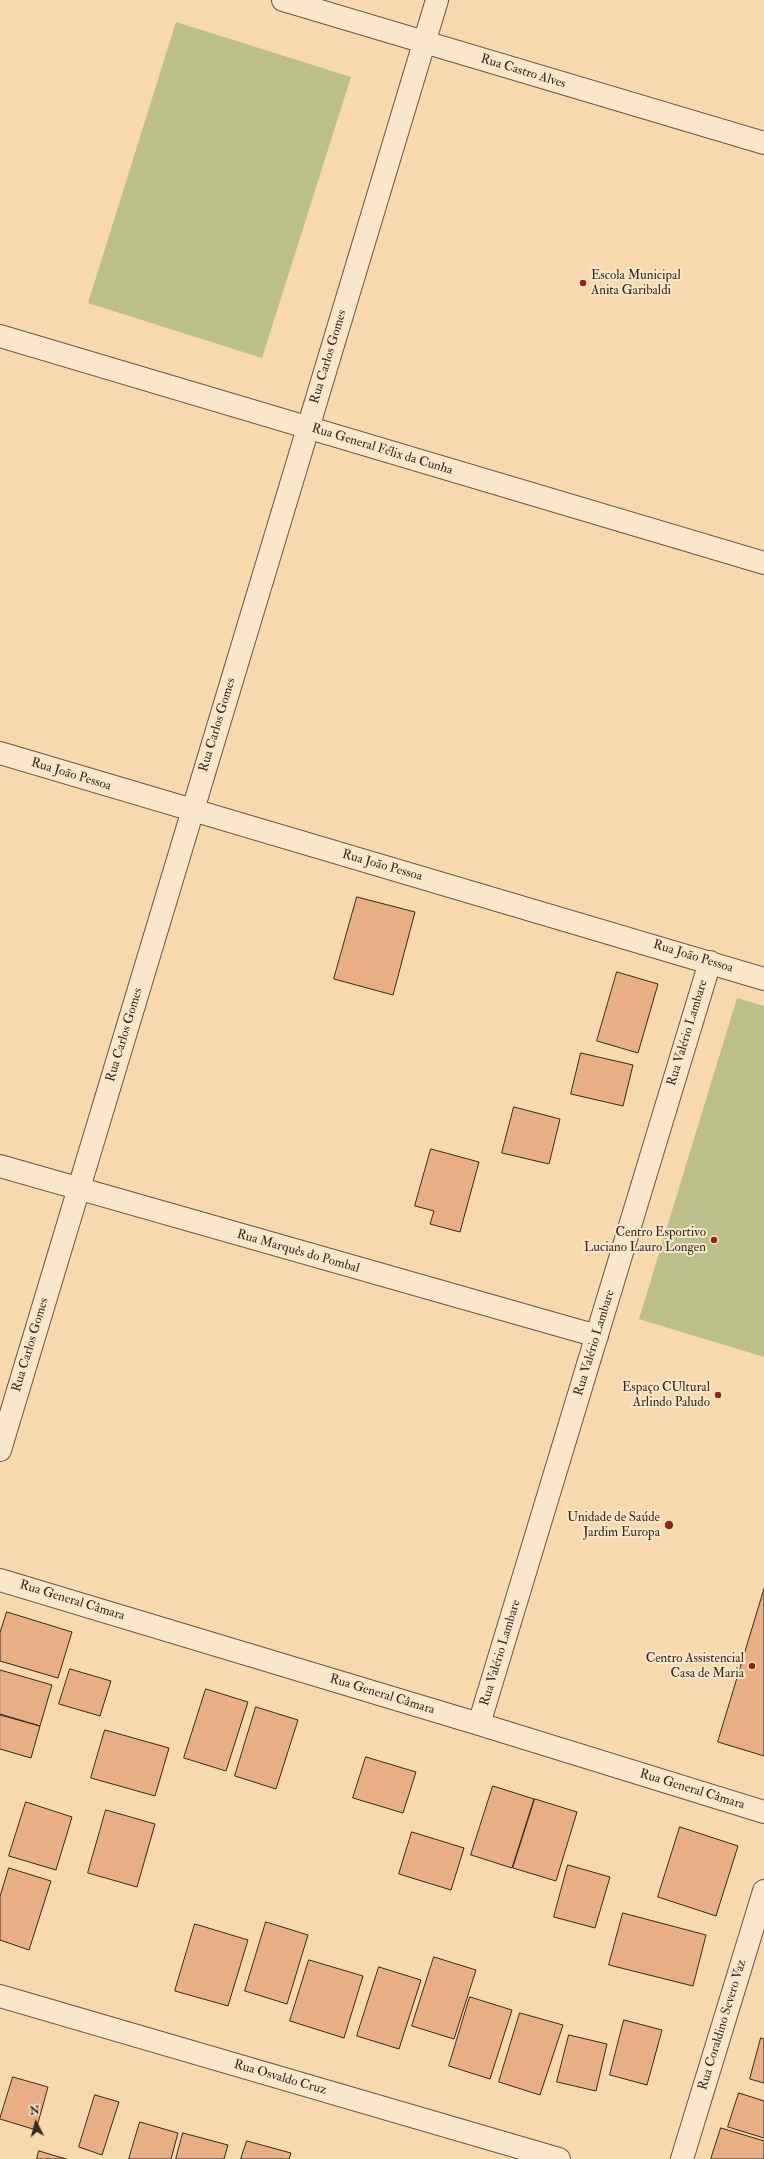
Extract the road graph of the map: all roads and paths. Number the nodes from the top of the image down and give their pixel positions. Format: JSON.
{"nodes":[{"id":1,"x":282,"y":0,"type":"edge"},
{"id":2,"x":437,"y":0,"type":"edge"},
{"id":3,"x":424,"y":42,"type":"junction"},
{"id":4,"x":764,"y":143,"type":"edge"},
{"id":5,"x":0,"y":336,"type":"edge"},
{"id":6,"x":308,"y":428,"type":"junction"},
{"id":7,"x":764,"y":564,"type":"edge"},
{"id":8,"x":0,"y":754,"type":"edge"},
{"id":9,"x":192,"y":811,"type":"junction"},
{"id":10,"x":710,"y":962,"type":"junction"},
{"id":11,"x":764,"y":979,"type":"edge"},
{"id":12,"x":0,"y":1166,"type":"edge"},
{"id":13,"x":78,"y":1189,"type":"junction"},
{"id":14,"x":597,"y":1336,"type":"junction"},
{"id":15,"x":0,"y":1450,"type":"edge"},
{"id":16,"x":0,"y":1580,"type":"edge"},
{"id":17,"x":479,"y":1724,"type":"junction"},
{"id":18,"x":764,"y":1812,"type":"edge"},
{"id":19,"x":764,"y":1891,"type":"edge"},
{"id":20,"x":0,"y":1996,"type":"edge"},
{"id":21,"x":559,"y":2159,"type":"edge"},
{"id":22,"x":682,"y":2159,"type":"edge"}],
"edges":[{"from":1,"to":3,"type":"street","name":"Rua Castro Alves"},
{"from":2,"to":3,"type":"street","name":"Rua Carlos Gomes"},
{"from":3,"to":4,"type":"street","name":"Rua Castro Alves"},
{"from":3,"to":6,"type":"street","name":"Rua Carlos Gomes"},
{"from":5,"to":6,"type":"street","name":"Rua General Félix da Cunha"},
{"from":6,"to":7,"type":"street","name":"Rua General Félix da Cunha"},
{"from":6,"to":9,"type":"street","name":"Rua Carlos Gomes"},
{"from":8,"to":9,"type":"street","name":"Rua João Pessoa"},
{"from":9,"to":10,"type":"street","name":"Rua João Pessoa"},
{"from":9,"to":13,"type":"street","name":"Rua Carlos Gomes"},
{"from":10,"to":11,"type":"street","name":"Rua João Pessoa"},
{"from":10,"to":14,"type":"street","name":"Rua Valério Lambare"},
{"from":12,"to":13,"type":"street","name":"Rua Marquês do Pombal"},
{"from":13,"to":14,"type":"street","name":"Rua Marquês do Pombal"},
{"from":13,"to":15,"type":"street","name":"Rua Carlos Gomes"},
{"from":14,"to":17,"type":"street","name":"Rua Valério Lambare"},
{"from":16,"to":17,"type":"street","name":"Rua General Câmara"},
{"from":17,"to":18,"type":"street","name":"Rua General Câmara"},
{"from":19,"to":22,"type":"street","name":"Rua Coraldino Severo Vaz"},
{"from":20,"to":21,"type":"street","name":"Rua Osvaldo Cruz"}]}
